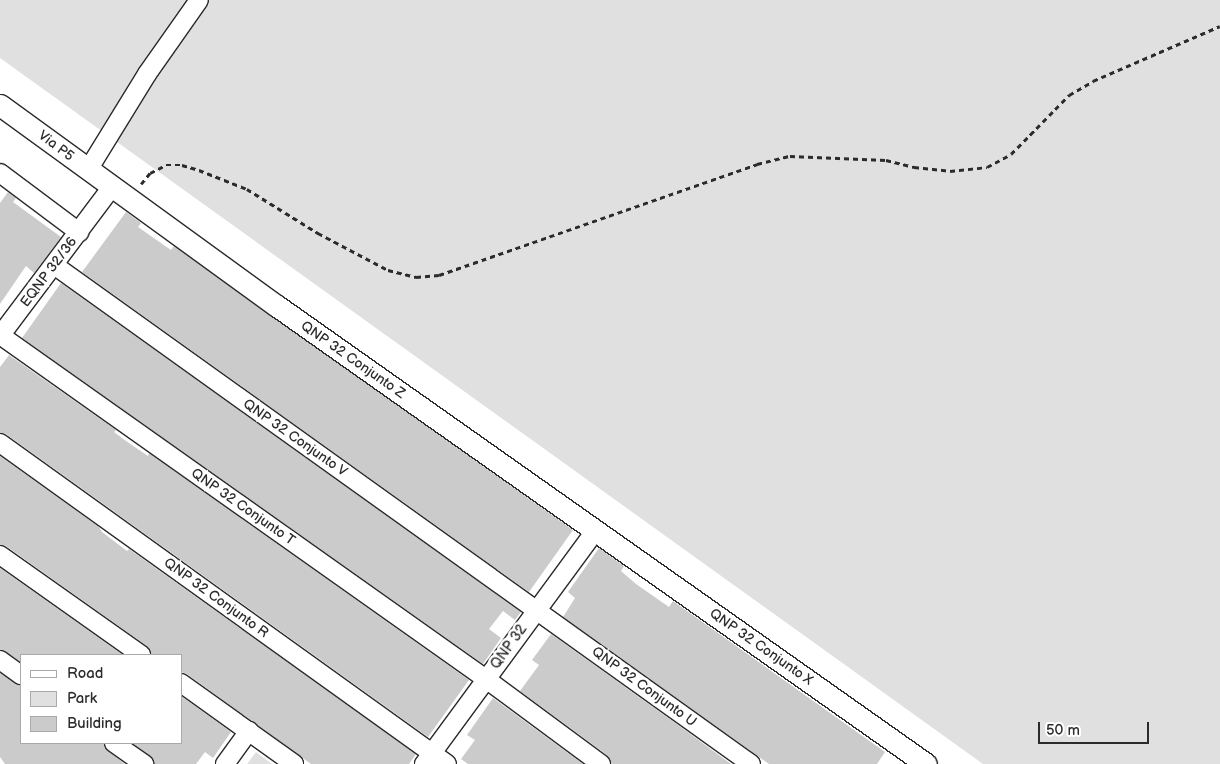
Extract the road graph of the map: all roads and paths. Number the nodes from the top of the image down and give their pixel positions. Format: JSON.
{"nodes":[{"id":1,"x":199,"y":0,"type":"edge"},
{"id":2,"x":1220,"y":26,"type":"edge"},
{"id":3,"x":0,"y":105,"type":"edge"},
{"id":4,"x":88,"y":170,"type":"junction"},
{"id":5,"x":0,"y":173,"type":"edge"},
{"id":6,"x":112,"y":187,"type":"junction"},
{"id":7,"x":132,"y":201,"type":"junction"},
{"id":8,"x":79,"y":232,"type":"junction"},
{"id":9,"x":54,"y":265,"type":"junction"},
{"id":10,"x":0,"y":336,"type":"edge"},
{"id":11,"x":0,"y":443,"type":"edge"},
{"id":12,"x":595,"y":531,"type":"junction"},
{"id":13,"x":0,"y":554,"type":"edge"},
{"id":14,"x":537,"y":610,"type":"junction"},
{"id":15,"x":141,"y":654,"type":"edge"},
{"id":16,"x":0,"y":660,"type":"edge"},
{"id":17,"x":20,"y":675,"type":"edge"},
{"id":18,"x":486,"y":679,"type":"junction"},
{"id":19,"x":182,"y":684,"type":"edge"},
{"id":20,"x":249,"y":731,"type":"junction"},
{"id":21,"x":115,"y":744,"type":"edge"},
{"id":22,"x":428,"y":758,"type":"edge"},
{"id":23,"x":144,"y":764,"type":"edge"},
{"id":24,"x":225,"y":764,"type":"edge"},
{"id":25,"x":294,"y":764,"type":"edge"},
{"id":26,"x":448,"y":764,"type":"edge"},
{"id":27,"x":601,"y":764,"type":"edge"},
{"id":28,"x":751,"y":764,"type":"edge"},
{"id":29,"x":926,"y":764,"type":"edge"}],
"edges":[{"from":1,"to":4,"type":"street"},
{"from":2,"to":7,"type":"path"},
{"from":3,"to":4,"type":"street","name":"Via P5"},
{"from":4,"to":6,"type":"street","name":"Via P5"},
{"from":5,"to":8,"type":"street","name":"EQNP 32/36"},
{"from":6,"to":7,"type":"street","name":"QNP 32 Conjunto Z"},
{"from":6,"to":8,"type":"street","name":"EQNP 32/36"},
{"from":7,"to":12,"type":"street","name":"QNP 32 Conjunto Z"},
{"from":8,"to":9,"type":"street","name":"EQNP 32/36"},
{"from":9,"to":10,"type":"street","name":"EQNP 32/36"},
{"from":9,"to":14,"type":"street","name":"QNP 32 Conjunto V"},
{"from":10,"to":18,"type":"street","name":"QNP 32 Conjunto T"},
{"from":11,"to":22,"type":"street","name":"QNP 32 Conjunto R"},
{"from":12,"to":14,"type":"street","name":"QNP 32"},
{"from":12,"to":29,"type":"street","name":"QNP 32 Conjunto X"},
{"from":13,"to":15,"type":"street"},
{"from":14,"to":18,"type":"street","name":"QNP 32"},
{"from":14,"to":28,"type":"street","name":"QNP 32 Conjunto U"},
{"from":16,"to":17,"type":"street"},
{"from":18,"to":22,"type":"street","name":"QNP 32"},
{"from":18,"to":27,"type":"street","name":"QNP 32 Conjunto T"},
{"from":19,"to":20,"type":"street"},
{"from":20,"to":24,"type":"street"},
{"from":20,"to":25,"type":"street"},
{"from":21,"to":23,"type":"street"},
{"from":22,"to":26,"type":"street","name":"QNP 32 Conjunto R"}]}
